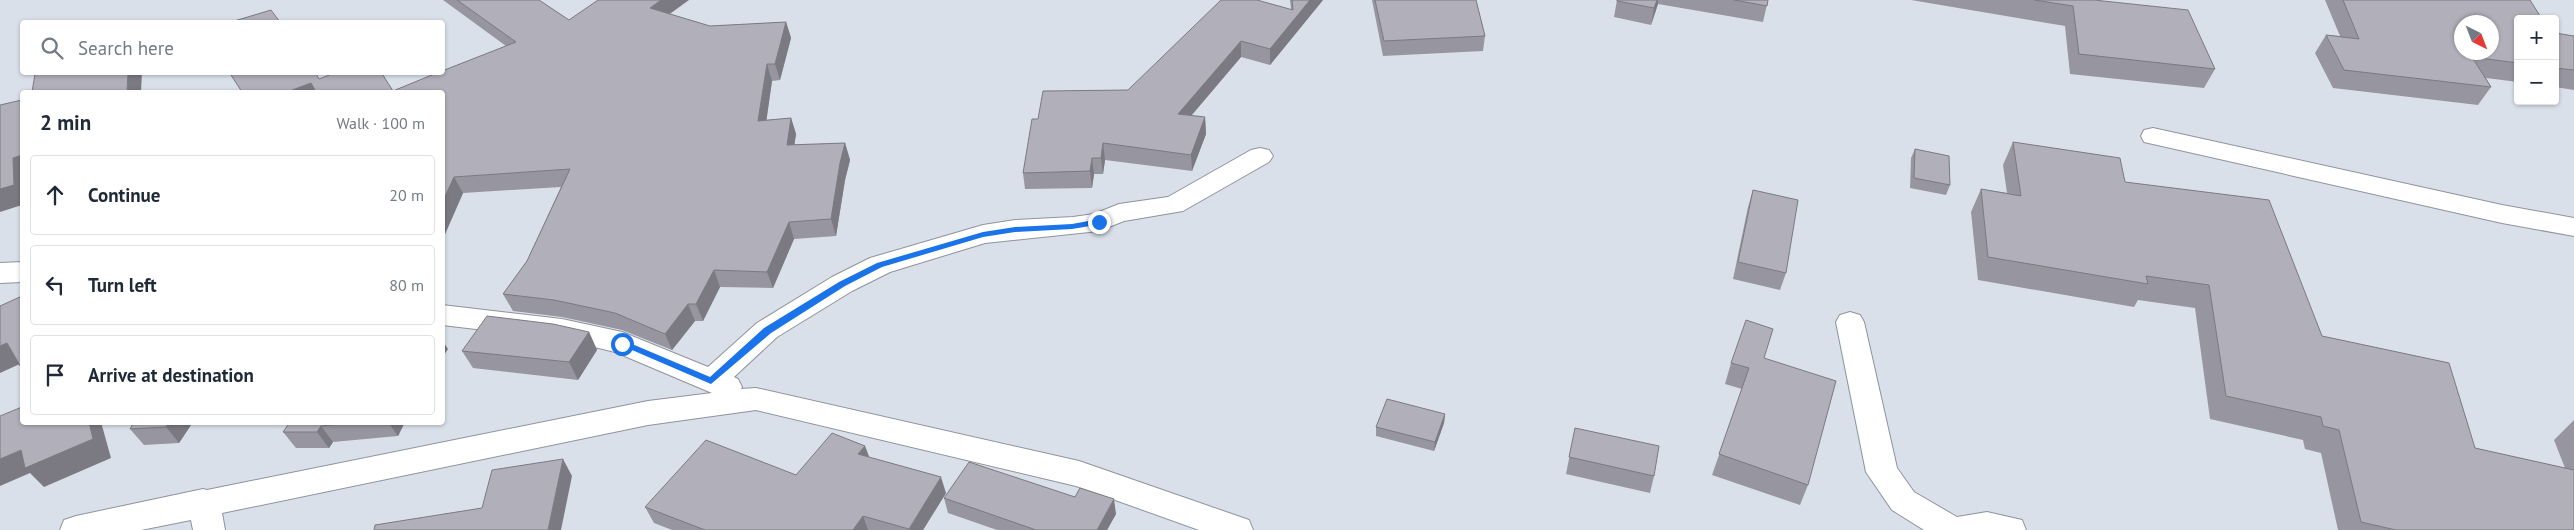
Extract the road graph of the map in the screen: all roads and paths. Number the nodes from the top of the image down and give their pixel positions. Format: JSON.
{"nodes":[{"id":1,"x":2153,"y":136,"type":"dead end"},
{"id":2,"x":1260,"y":156,"type":"dead end"},
{"id":3,"x":2574,"y":226,"type":"edge"},
{"id":4,"x":20,"y":272,"type":"edge"},
{"id":5,"x":0,"y":273,"type":"edge"},
{"id":6,"x":445,"y":315,"type":"edge"},
{"id":7,"x":1850,"y":322,"type":"dead end"},
{"id":8,"x":711,"y":381,"type":"junction"},
{"id":9,"x":756,"y":399,"type":"junction"},
{"id":10,"x":206,"y":516,"type":"edge"},
{"id":11,"x":76,"y":530,"type":"edge"},
{"id":12,"x":1237,"y":530,"type":"edge"},
{"id":13,"x":1951,"y":530,"type":"edge"},
{"id":14,"x":1960,"y":530,"type":"edge"},
{"id":15,"x":2010,"y":530,"type":"edge"}],
"edges":[{"from":1,"to":3,"type":"street"},
{"from":2,"to":8,"type":"street"},
{"from":4,"to":5,"type":"street"},
{"from":6,"to":8,"type":"street"},
{"from":7,"to":13,"type":"street"},
{"from":8,"to":9,"type":"street"},
{"from":9,"to":10,"type":"street"},
{"from":9,"to":12,"type":"street"},
{"from":10,"to":11,"type":"street"},
{"from":14,"to":15,"type":"street"}]}
